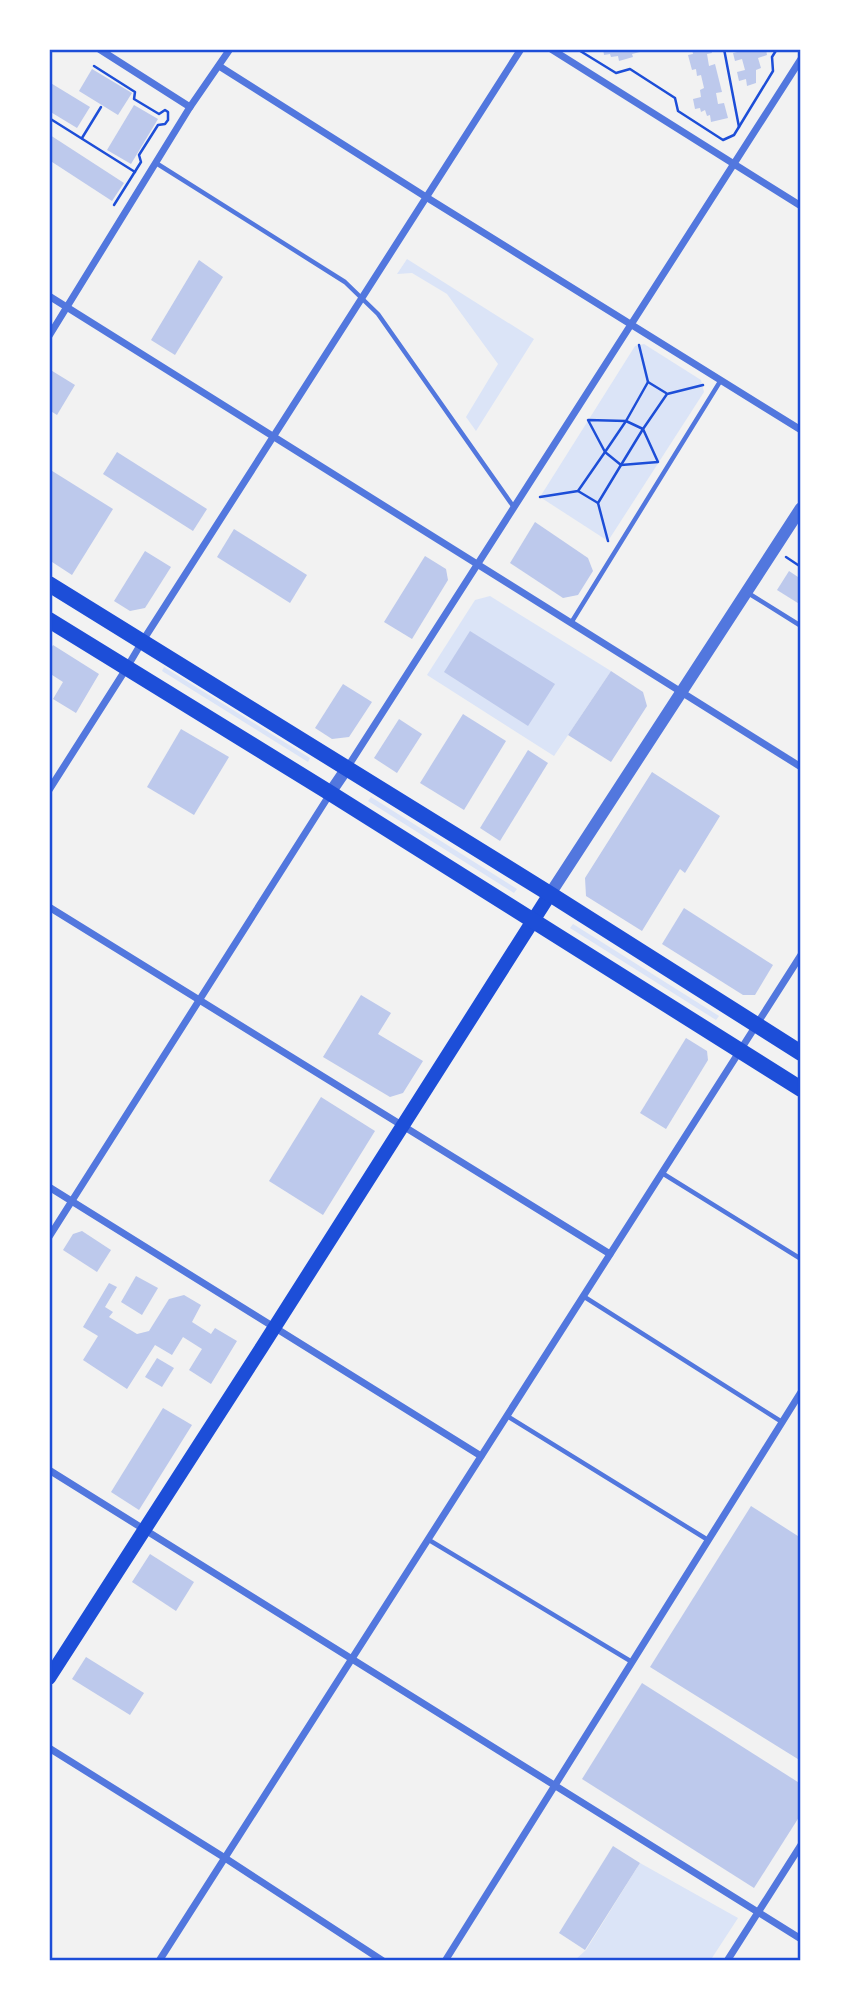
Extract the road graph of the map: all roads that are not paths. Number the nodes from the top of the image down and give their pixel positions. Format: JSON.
{"nodes":[{"id":1,"x":99,"y":49,"type":"edge"},
{"id":2,"x":230,"y":49,"type":"edge"},
{"id":3,"x":521,"y":49,"type":"edge"},
{"id":4,"x":551,"y":49,"type":"edge"},
{"id":5,"x":801,"y":60,"type":"edge"},
{"id":6,"x":219,"y":66,"type":"junction"},
{"id":7,"x":190,"y":107,"type":"junction"},
{"id":8,"x":156,"y":163,"type":"junction"},
{"id":9,"x":735,"y":163,"type":"junction"},
{"id":10,"x":426,"y":197,"type":"junction"},
{"id":11,"x":801,"y":205,"type":"edge"},
{"id":12,"x":49,"y":296,"type":"edge"},
{"id":13,"x":363,"y":298,"type":"junction"},
{"id":14,"x":67,"y":307,"type":"junction"},
{"id":15,"x":631,"y":324,"type":"junction"},
{"id":16,"x":49,"y":336,"type":"edge"},
{"id":17,"x":721,"y":380,"type":"junction"},
{"id":18,"x":801,"y":430,"type":"edge"},
{"id":19,"x":273,"y":436,"type":"junction"},
{"id":20,"x":513,"y":506,"type":"junction"},
{"id":21,"x":801,"y":508,"type":"edge"},
{"id":22,"x":477,"y":564,"type":"junction"},
{"id":23,"x":49,"y":584,"type":"edge"},
{"id":24,"x":748,"y":592,"type":"junction"},
{"id":25,"x":49,"y":620,"type":"edge"},
{"id":26,"x":571,"y":623,"type":"junction"},
{"id":27,"x":801,"y":626,"type":"edge"},
{"id":28,"x":142,"y":642,"type":"junction"},
{"id":29,"x":126,"y":669,"type":"junction"},
{"id":30,"x":681,"y":692,"type":"junction"},
{"id":31,"x":801,"y":767,"type":"edge"},
{"id":32,"x":347,"y":768,"type":"junction"},
{"id":33,"x":49,"y":790,"type":"edge"},
{"id":34,"x":330,"y":793,"type":"junction"},
{"id":35,"x":550,"y":894,"type":"junction"},
{"id":36,"x":49,"y":907,"type":"edge"},
{"id":37,"x":532,"y":920,"type":"junction"},
{"id":38,"x":801,"y":955,"type":"edge"},
{"id":39,"x":200,"y":999,"type":"junction"},
{"id":40,"x":757,"y":1025,"type":"junction"},
{"id":41,"x":739,"y":1051,"type":"junction"},
{"id":42,"x":801,"y":1053,"type":"edge"},
{"id":43,"x":801,"y":1088,"type":"edge"},
{"id":44,"x":404,"y":1125,"type":"junction"},
{"id":45,"x":661,"y":1173,"type":"junction"},
{"id":46,"x":49,"y":1187,"type":"edge"},
{"id":47,"x":72,"y":1201,"type":"junction"},
{"id":48,"x":49,"y":1237,"type":"edge"},
{"id":49,"x":610,"y":1254,"type":"junction"},
{"id":50,"x":801,"y":1259,"type":"edge"},
{"id":51,"x":583,"y":1296,"type":"junction"},
{"id":52,"x":275,"y":1327,"type":"junction"},
{"id":53,"x":801,"y":1392,"type":"edge"},
{"id":54,"x":506,"y":1416,"type":"junction"},
{"id":55,"x":782,"y":1422,"type":"junction"},
{"id":56,"x":481,"y":1456,"type":"junction"},
{"id":57,"x":49,"y":1470,"type":"edge"},
{"id":58,"x":145,"y":1530,"type":"junction"},
{"id":59,"x":428,"y":1539,"type":"junction"},
{"id":60,"x":708,"y":1540,"type":"junction"},
{"id":61,"x":351,"y":1659,"type":"junction"},
{"id":62,"x":632,"y":1662,"type":"junction"},
{"id":63,"x":49,"y":1678,"type":"edge"},
{"id":64,"x":49,"y":1748,"type":"edge"},
{"id":65,"x":555,"y":1786,"type":"junction"},
{"id":66,"x":801,"y":1845,"type":"edge"},
{"id":67,"x":225,"y":1858,"type":"junction"},
{"id":68,"x":758,"y":1912,"type":"junction"},
{"id":69,"x":801,"y":1939,"type":"edge"},
{"id":70,"x":159,"y":1961,"type":"edge"},
{"id":71,"x":383,"y":1961,"type":"edge"},
{"id":72,"x":445,"y":1961,"type":"edge"},
{"id":73,"x":727,"y":1961,"type":"edge"}],
"edges":[{"from":1,"to":7,"type":"street"},
{"from":2,"to":6,"type":"street"},
{"from":3,"to":10,"type":"street"},
{"from":4,"to":9,"type":"street"},
{"from":5,"to":9,"type":"street"},
{"from":6,"to":7,"type":"street"},
{"from":6,"to":10,"type":"street"},
{"from":7,"to":8,"type":"street"},
{"from":8,"to":13,"type":"lane"},
{"from":8,"to":14,"type":"street"},
{"from":9,"to":11,"type":"street"},
{"from":9,"to":15,"type":"street"},
{"from":10,"to":13,"type":"street"},
{"from":10,"to":15,"type":"street"},
{"from":12,"to":14,"type":"street"},
{"from":13,"to":19,"type":"street"},
{"from":13,"to":20,"type":"lane"},
{"from":14,"to":16,"type":"street"},
{"from":14,"to":19,"type":"street"},
{"from":15,"to":17,"type":"street"},
{"from":15,"to":20,"type":"street"},
{"from":17,"to":18,"type":"street"},
{"from":17,"to":26,"type":"lane"},
{"from":19,"to":22,"type":"street"},
{"from":19,"to":28,"type":"street"},
{"from":20,"to":22,"type":"street"},
{"from":21,"to":24,"type":"street"},
{"from":22,"to":26,"type":"street"},
{"from":22,"to":32,"type":"street"},
{"from":23,"to":28,"type":"main road"},
{"from":24,"to":27,"type":"lane"},
{"from":24,"to":30,"type":"street"},
{"from":25,"to":29,"type":"main road"},
{"from":26,"to":30,"type":"street"},
{"from":28,"to":29,"type":"street"},
{"from":28,"to":32,"type":"main road"},
{"from":29,"to":33,"type":"street"},
{"from":29,"to":34,"type":"main road"},
{"from":30,"to":31,"type":"street"},
{"from":30,"to":35,"type":"street"},
{"from":32,"to":34,"type":"street"},
{"from":32,"to":35,"type":"main road"},
{"from":34,"to":37,"type":"main road"},
{"from":34,"to":39,"type":"street"},
{"from":35,"to":37,"type":"main road"},
{"from":35,"to":40,"type":"main road"},
{"from":36,"to":39,"type":"street"},
{"from":37,"to":41,"type":"main road"},
{"from":37,"to":44,"type":"main road"},
{"from":38,"to":40,"type":"street"},
{"from":39,"to":44,"type":"street"},
{"from":39,"to":47,"type":"street"},
{"from":40,"to":41,"type":"street"},
{"from":40,"to":42,"type":"main road"},
{"from":41,"to":43,"type":"main road"},
{"from":41,"to":45,"type":"street"},
{"from":44,"to":49,"type":"street"},
{"from":44,"to":52,"type":"main road"},
{"from":45,"to":49,"type":"street"},
{"from":45,"to":50,"type":"lane"},
{"from":46,"to":47,"type":"street"},
{"from":47,"to":48,"type":"street"},
{"from":47,"to":52,"type":"street"},
{"from":49,"to":51,"type":"street"},
{"from":51,"to":54,"type":"street"},
{"from":51,"to":55,"type":"lane"},
{"from":52,"to":56,"type":"street"},
{"from":52,"to":58,"type":"main road"},
{"from":53,"to":55,"type":"street"},
{"from":54,"to":56,"type":"street"},
{"from":54,"to":60,"type":"lane"},
{"from":55,"to":60,"type":"street"},
{"from":56,"to":59,"type":"street"},
{"from":57,"to":58,"type":"street"},
{"from":58,"to":61,"type":"street"},
{"from":58,"to":63,"type":"main road"},
{"from":59,"to":61,"type":"street"},
{"from":59,"to":62,"type":"lane"},
{"from":60,"to":62,"type":"street"},
{"from":61,"to":65,"type":"street"},
{"from":61,"to":67,"type":"street"},
{"from":62,"to":65,"type":"street"},
{"from":64,"to":67,"type":"street"},
{"from":65,"to":68,"type":"street"},
{"from":65,"to":72,"type":"street"},
{"from":66,"to":68,"type":"street"},
{"from":67,"to":70,"type":"street"},
{"from":67,"to":71,"type":"street"},
{"from":68,"to":69,"type":"street"},
{"from":68,"to":73,"type":"street"}]}
